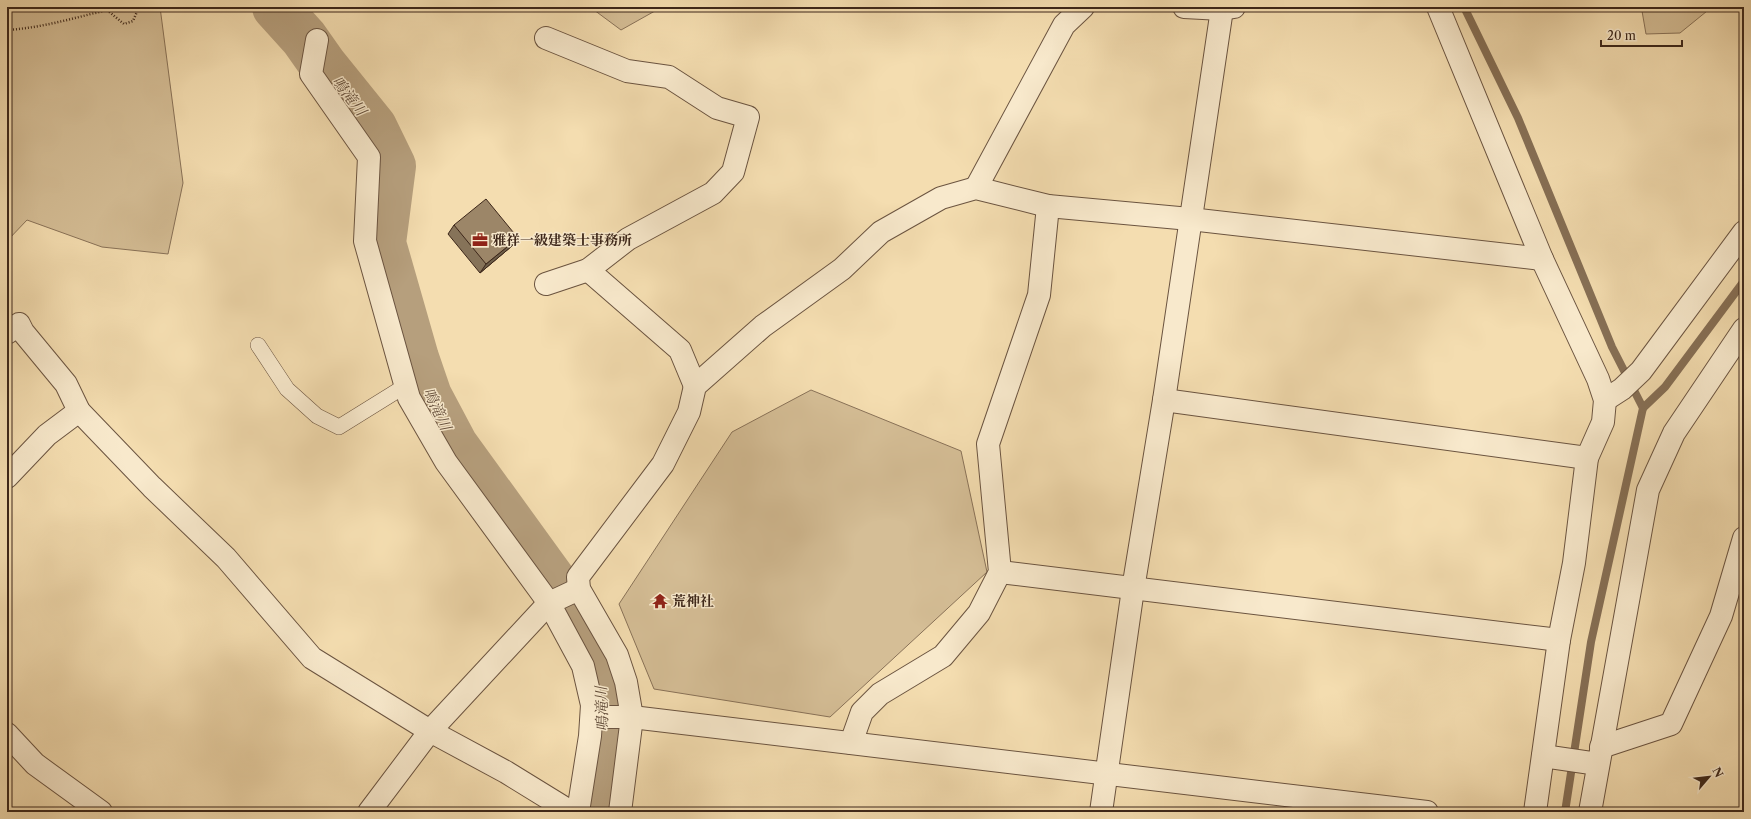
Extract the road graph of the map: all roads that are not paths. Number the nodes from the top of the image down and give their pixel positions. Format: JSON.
{"nodes":[{"id":1,"x":1083,"y":7,"type":"edge"},
{"id":2,"x":1184,"y":7,"type":"edge"},
{"id":3,"x":1438,"y":7,"type":"edge"},
{"id":4,"x":1228,"y":8,"type":"edge"},
{"id":5,"x":546,"y":38,"type":"dead end"},
{"id":6,"x":317,"y":40,"type":"dead end"},
{"id":7,"x":976,"y":188,"type":"junction"},
{"id":8,"x":1048,"y":206,"type":"junction"},
{"id":9,"x":1190,"y":219,"type":"junction"},
{"id":10,"x":1742,"y":238,"type":"edge"},
{"id":11,"x":1542,"y":259,"type":"junction"},
{"id":12,"x":588,"y":270,"type":"junction"},
{"id":13,"x":546,"y":284,"type":"dead end"},
{"id":14,"x":1744,"y":329,"type":"edge"},
{"id":15,"x":7,"y":333,"type":"edge"},
{"id":16,"x":258,"y":345,"type":"dead end"},
{"id":17,"x":405,"y":386,"type":"junction"},
{"id":18,"x":695,"y":386,"type":"junction"},
{"id":19,"x":1613,"y":395,"type":"junction"},
{"id":20,"x":1164,"y":400,"type":"junction"},
{"id":21,"x":80,"y":411,"type":"junction"},
{"id":22,"x":1587,"y":458,"type":"junction"},
{"id":23,"x":7,"y":477,"type":"edge"},
{"id":24,"x":1744,"y":538,"type":"edge"},
{"id":25,"x":1000,"y":572,"type":"junction"},
{"id":26,"x":1133,"y":589,"type":"junction"},
{"id":27,"x":563,"y":596,"type":"junction"},
{"id":28,"x":1559,"y":640,"type":"junction"},
{"id":29,"x":609,"y":717,"type":"junction"},
{"id":30,"x":430,"y":731,"type":"junction"},
{"id":31,"x":7,"y":734,"type":"edge"},
{"id":32,"x":851,"y":743,"type":"junction"},
{"id":33,"x":1549,"y":757,"type":"junction"},
{"id":34,"x":1596,"y":758,"type":"junction"},
{"id":35,"x":1107,"y":774,"type":"junction"},
{"id":36,"x":101,"y":812,"type":"edge"},
{"id":37,"x":369,"y":812,"type":"edge"},
{"id":38,"x":571,"y":812,"type":"edge"},
{"id":39,"x":578,"y":812,"type":"edge"},
{"id":40,"x":620,"y":812,"type":"edge"},
{"id":41,"x":1101,"y":812,"type":"edge"},
{"id":42,"x":1427,"y":812,"type":"edge"},
{"id":43,"x":1535,"y":812,"type":"edge"},
{"id":44,"x":1590,"y":812,"type":"edge"}],
"edges":[{"from":1,"to":7,"type":"street"},
{"from":2,"to":4,"type":"street"},
{"from":3,"to":11,"type":"street"},
{"from":4,"to":9,"type":"street"},
{"from":5,"to":12,"type":"street"},
{"from":6,"to":17,"type":"street"},
{"from":7,"to":8,"type":"street"},
{"from":7,"to":18,"type":"street"},
{"from":8,"to":9,"type":"street"},
{"from":8,"to":25,"type":"street"},
{"from":9,"to":11,"type":"street"},
{"from":9,"to":20,"type":"street"},
{"from":10,"to":19,"type":"street"},
{"from":11,"to":19,"type":"street"},
{"from":12,"to":13,"type":"street"},
{"from":12,"to":18,"type":"street"},
{"from":14,"to":34,"type":"street"},
{"from":15,"to":21,"type":"street"},
{"from":16,"to":17,"type":"lane"},
{"from":17,"to":27,"type":"street"},
{"from":18,"to":27,"type":"street"},
{"from":19,"to":22,"type":"street"},
{"from":20,"to":22,"type":"street"},
{"from":20,"to":26,"type":"street"},
{"from":21,"to":23,"type":"street"},
{"from":21,"to":30,"type":"street"},
{"from":22,"to":28,"type":"street"},
{"from":24,"to":34,"type":"street"},
{"from":25,"to":26,"type":"street"},
{"from":25,"to":32,"type":"street"},
{"from":26,"to":28,"type":"street"},
{"from":26,"to":35,"type":"street"},
{"from":27,"to":29,"type":"street"},
{"from":27,"to":29,"type":"street"},
{"from":27,"to":30,"type":"street"},
{"from":28,"to":33,"type":"street"},
{"from":29,"to":32,"type":"street"},
{"from":29,"to":39,"type":"street"},
{"from":29,"to":40,"type":"street"},
{"from":30,"to":37,"type":"street"},
{"from":30,"to":38,"type":"street"},
{"from":31,"to":36,"type":"street"},
{"from":32,"to":35,"type":"street"},
{"from":33,"to":34,"type":"street"},
{"from":33,"to":43,"type":"street"},
{"from":34,"to":44,"type":"street"},
{"from":35,"to":41,"type":"street"},
{"from":35,"to":42,"type":"street"}]}
